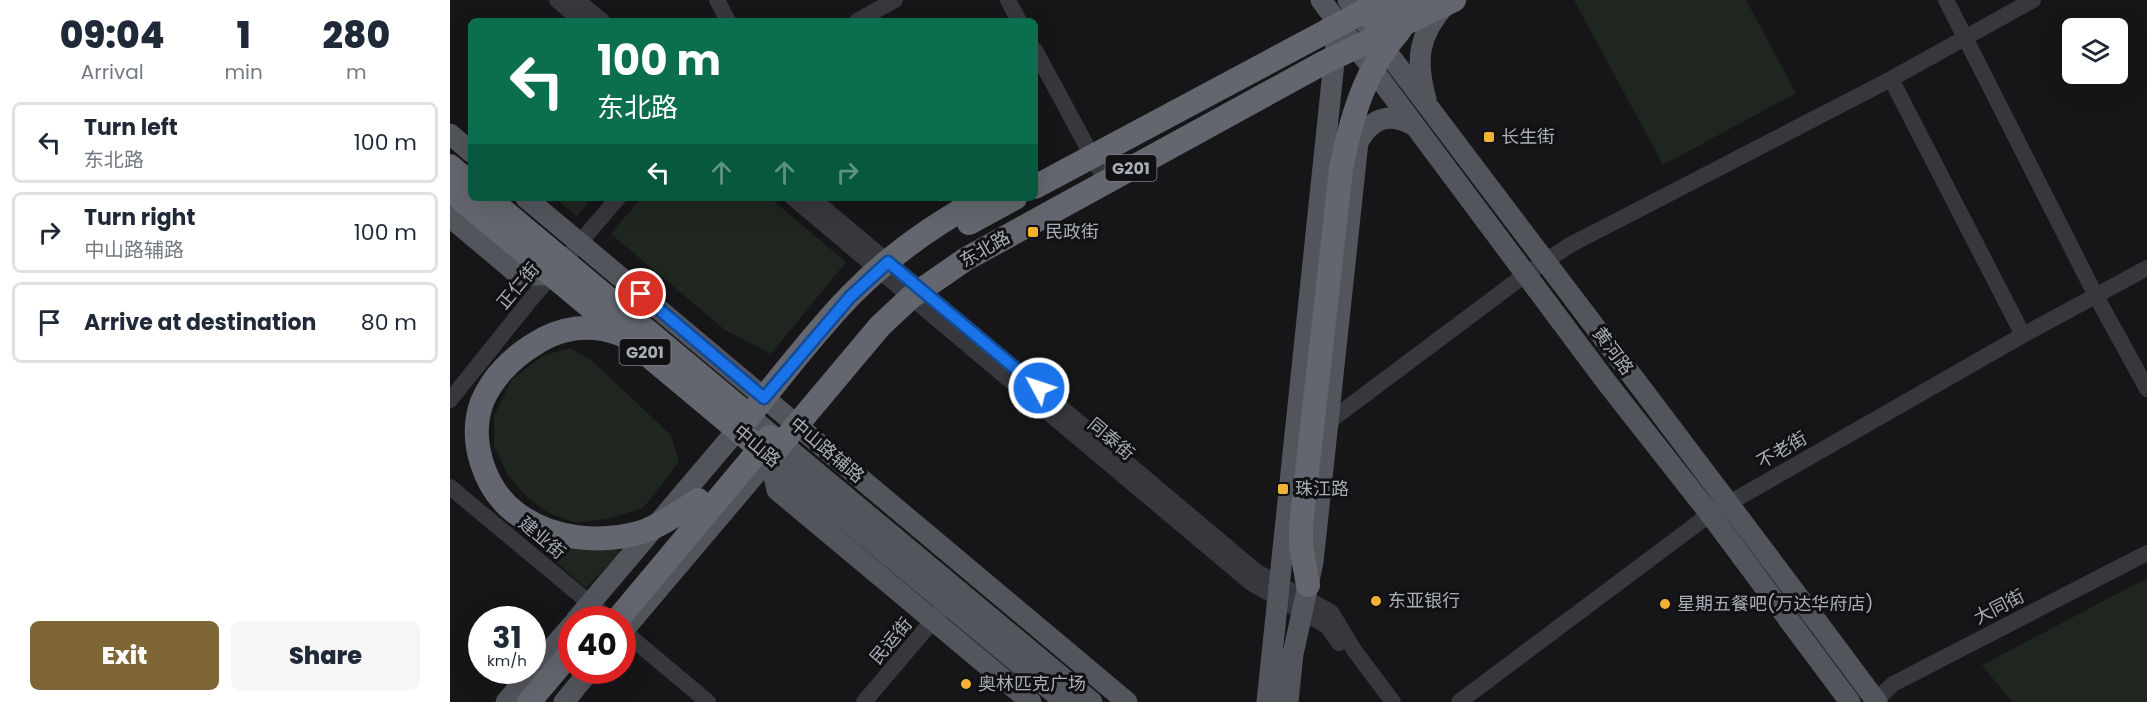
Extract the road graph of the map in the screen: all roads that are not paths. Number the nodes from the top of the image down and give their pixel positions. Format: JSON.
{"nodes":[{"id":1,"x":557,"y":0,"type":"edge"},
{"id":2,"x":577,"y":0,"type":"edge"},
{"id":3,"x":717,"y":0,"type":"edge"},
{"id":4,"x":895,"y":0,"type":"edge"},
{"id":5,"x":1008,"y":0,"type":"edge"},
{"id":6,"x":1385,"y":0,"type":"edge"},
{"id":7,"x":1414,"y":0,"type":"edge"},
{"id":8,"x":1946,"y":0,"type":"edge"},
{"id":9,"x":2033,"y":0,"type":"edge"},
{"id":10,"x":1443,"y":1,"type":"edge"},
{"id":11,"x":1340,"y":6,"type":"edge"},
{"id":12,"x":578,"y":18,"type":"edge"},
{"id":13,"x":598,"y":18,"type":"edge"},
{"id":14,"x":726,"y":18,"type":"edge"},
{"id":15,"x":862,"y":18,"type":"edge"},
{"id":16,"x":1017,"y":18,"type":"edge"},
{"id":17,"x":1965,"y":37,"type":"junction"},
{"id":18,"x":1286,"y":38,"type":"junction"},
{"id":19,"x":1366,"y":42,"type":"junction"},
{"id":20,"x":1038,"y":56,"type":"edge"},
{"id":21,"x":1335,"y":58,"type":"junction"},
{"id":22,"x":1305,"y":73,"type":"junction"},
{"id":23,"x":1891,"y":78,"type":"junction"},
{"id":24,"x":1330,"y":99,"type":"junction"},
{"id":25,"x":1428,"y":106,"type":"junction"},
{"id":26,"x":1417,"y":128,"type":"junction"},
{"id":27,"x":450,"y":134,"type":"edge"},
{"id":28,"x":1326,"y":139,"type":"junction"},
{"id":29,"x":1358,"y":142,"type":"junction"},
{"id":30,"x":1085,"y":144,"type":"junction"},
{"id":31,"x":468,"y":149,"type":"edge"},
{"id":32,"x":450,"y":166,"type":"edge"},
{"id":33,"x":1038,"y":169,"type":"edge"},
{"id":34,"x":468,"y":181,"type":"edge"},
{"id":35,"x":1106,"y":182,"type":"junction"},
{"id":36,"x":1038,"y":185,"type":"edge"},
{"id":37,"x":450,"y":190,"type":"edge"},
{"id":38,"x":491,"y":201,"type":"edge"},
{"id":39,"x":530,"y":201,"type":"edge"},
{"id":40,"x":615,"y":201,"type":"edge"},
{"id":41,"x":797,"y":201,"type":"edge"},
{"id":42,"x":815,"y":201,"type":"edge"},
{"id":43,"x":978,"y":201,"type":"edge"},
{"id":44,"x":1010,"y":201,"type":"edge"},
{"id":45,"x":450,"y":217,"type":"edge"},
{"id":46,"x":579,"y":243,"type":"junction"},
{"id":47,"x":1545,"y":261,"type":"junction"},
{"id":48,"x":883,"y":266,"type":"junction"},
{"id":49,"x":558,"y":268,"type":"junction"},
{"id":50,"x":2147,"y":268,"type":"edge"},
{"id":51,"x":1526,"y":274,"type":"junction"},
{"id":52,"x":916,"y":293,"type":"junction"},
{"id":53,"x":2096,"y":296,"type":"junction"},
{"id":54,"x":2023,"y":335,"type":"junction"},
{"id":55,"x":625,"y":336,"type":"junction"},
{"id":56,"x":2147,"y":389,"type":"edge"},
{"id":57,"x":450,"y":400,"type":"edge"},
{"id":58,"x":750,"y":414,"type":"junction"},
{"id":59,"x":1327,"y":423,"type":"junction"},
{"id":60,"x":783,"y":442,"type":"junction"},
{"id":61,"x":450,"y":487,"type":"edge"},
{"id":62,"x":698,"y":500,"type":"junction"},
{"id":63,"x":1729,"y":503,"type":"junction"},
{"id":64,"x":1710,"y":514,"type":"junction"},
{"id":65,"x":2147,"y":553,"type":"edge"},
{"id":66,"x":1278,"y":591,"type":"junction"},
{"id":67,"x":1305,"y":598,"type":"junction"},
{"id":68,"x":946,"y":603,"type":"junction"},
{"id":69,"x":588,"y":606,"type":"edge"},
{"id":70,"x":598,"y":606,"type":"edge"},
{"id":71,"x":599,"y":606,"type":"edge"},
{"id":72,"x":635,"y":606,"type":"edge"},
{"id":73,"x":636,"y":607,"type":"edge"},
{"id":74,"x":933,"y":620,"type":"junction"},
{"id":75,"x":558,"y":641,"type":"edge"},
{"id":76,"x":636,"y":641,"type":"edge"},
{"id":77,"x":558,"y":668,"type":"edge"},
{"id":78,"x":564,"y":684,"type":"edge"},
{"id":79,"x":579,"y":684,"type":"edge"},
{"id":80,"x":506,"y":702,"type":"edge"},
{"id":81,"x":529,"y":702,"type":"edge"},
{"id":82,"x":549,"y":702,"type":"edge"},
{"id":83,"x":564,"y":702,"type":"edge"},
{"id":84,"x":708,"y":702,"type":"edge"},
{"id":85,"x":864,"y":702,"type":"edge"},
{"id":86,"x":1031,"y":702,"type":"edge"},
{"id":87,"x":1065,"y":702,"type":"edge"},
{"id":88,"x":1092,"y":702,"type":"edge"},
{"id":89,"x":1127,"y":702,"type":"edge"},
{"id":90,"x":1267,"y":702,"type":"edge"},
{"id":91,"x":1288,"y":702,"type":"edge"},
{"id":92,"x":1393,"y":702,"type":"edge"},
{"id":93,"x":1460,"y":702,"type":"edge"},
{"id":94,"x":1850,"y":702,"type":"edge"},
{"id":95,"x":1876,"y":702,"type":"edge"}],
"edges":[{"from":1,"to":12,"type":"street"},
{"from":2,"to":13,"type":"street"},
{"from":3,"to":14,"type":"street"},
{"from":4,"to":15,"type":"street"},
{"from":5,"to":16,"type":"street"},
{"from":6,"to":36,"type":"highway"},
{"from":7,"to":72,"type":"highway","name":"东北路"},
{"from":8,"to":17,"type":"street"},
{"from":9,"to":17,"type":"street"},
{"from":10,"to":19,"type":"highway","name":"东北路","number":"G201"},
{"from":10,"to":25,"type":"main road"},
{"from":10,"to":67,"type":"highway"},
{"from":11,"to":18,"type":"highway","number":"G201"},
{"from":11,"to":19,"type":"main road","name":"黄河路"},
{"from":11,"to":21,"type":"main road"},
{"from":17,"to":23,"type":"street"},
{"from":17,"to":53,"type":"street"},
{"from":18,"to":22,"type":"highway"},
{"from":18,"to":30,"type":"highway","number":"G201"},
{"from":19,"to":21,"type":"highway","name":"东北路","number":"G201"},
{"from":19,"to":25,"type":"main road","name":"黄河路"},
{"from":19,"to":26,"type":"main road","name":"黄河路"},
{"from":20,"to":30,"type":"street"},
{"from":21,"to":22,"type":"highway","name":"东北路","number":"G201"},
{"from":21,"to":24,"type":"main road"},
{"from":22,"to":24,"type":"main road"},
{"from":22,"to":35,"type":"highway","name":"东北路","number":"G201"},
{"from":23,"to":47,"type":"street"},
{"from":23,"to":54,"type":"street"},
{"from":24,"to":28,"type":"main road"},
{"from":25,"to":47,"type":"main road","name":"黄河路"},
{"from":26,"to":29,"type":"main road"},
{"from":26,"to":51,"type":"main road","name":"黄河路"},
{"from":27,"to":31,"type":"main road"},
{"from":28,"to":29,"type":"main road"},
{"from":28,"to":66,"type":"main road"},
{"from":29,"to":59,"type":"main road"},
{"from":30,"to":33,"type":"highway","number":"G201"},
{"from":30,"to":35,"type":"street"},
{"from":32,"to":34,"type":"highway"},
{"from":35,"to":52,"type":"highway","name":"东北路","number":"G201"},
{"from":37,"to":49,"type":"highway","name":"中山路","number":"G201"},
{"from":38,"to":49,"type":"highway","name":"中山路","number":"G201"},
{"from":39,"to":46,"type":"main road","name":"中山路辅路"},
{"from":40,"to":46,"type":"street","name":"正仁街"},
{"from":41,"to":48,"type":"street","name":"同泰街"},
{"from":42,"to":48,"type":"street","name":"同泰街"},
{"from":43,"to":48,"type":"highway","name":"东北路"},
{"from":44,"to":62,"type":"highway","name":"东北路"},
{"from":45,"to":49,"type":"main road"},
{"from":46,"to":49,"type":"street","name":"正仁街"},
{"from":46,"to":58,"type":"main road","name":"中山路辅路"},
{"from":47,"to":51,"type":"street"},
{"from":47,"to":63,"type":"main road","name":"黄河路"},
{"from":48,"to":52,"type":"street","name":"同泰街"},
{"from":48,"to":58,"type":"highway","name":"东北路"},
{"from":49,"to":55,"type":"highway","name":"中山路","number":"G201"},
{"from":49,"to":57,"type":"street","name":"正仁街"},
{"from":49,"to":58,"type":"highway","name":"中山路","number":"G201"},
{"from":50,"to":53,"type":"street","name":"不老街"},
{"from":51,"to":59,"type":"street"},
{"from":51,"to":64,"type":"main road","name":"黄河路"},
{"from":52,"to":60,"type":"highway","name":"东北路","number":"G201"},
{"from":52,"to":66,"type":"street","name":"同泰街"},
{"from":53,"to":54,"type":"street","name":"不老街"},
{"from":53,"to":56,"type":"street"},
{"from":54,"to":63,"type":"street","name":"不老街"},
{"from":55,"to":58,"type":"highway","name":"中山路","number":"G201"},
{"from":55,"to":62,"type":"highway"},
{"from":58,"to":60,"type":"highway","name":"中山路","number":"G201"},
{"from":58,"to":60,"type":"main road","name":"中山路辅路"},
{"from":58,"to":70,"type":"main road","name":"东北路"},
{"from":59,"to":67,"type":"main road"},
{"from":60,"to":68,"type":"main road","name":"中山路"},
{"from":60,"to":73,"type":"main road","name":"东北路"},
{"from":60,"to":74,"type":"main road"},
{"from":60,"to":88,"type":"main road","name":"中山路"},
{"from":60,"to":89,"type":"main road","name":"中山路辅路"},
{"from":61,"to":69,"type":"street","name":"建业街"},
{"from":62,"to":71,"type":"highway","name":"东北路"},
{"from":63,"to":64,"type":"street","name":"不老街"},
{"from":63,"to":95,"type":"main road","name":"黄河路"},
{"from":64,"to":93,"type":"street","name":"不老街"},
{"from":64,"to":94,"type":"main road","name":"黄河路"},
{"from":65,"to":95,"type":"street","name":"大同街"},
{"from":66,"to":67,"type":"street","name":"同泰街"},
{"from":66,"to":90,"type":"main road"},
{"from":67,"to":91,"type":"main road"},
{"from":67,"to":92,"type":"street","name":"同泰街"},
{"from":68,"to":74,"type":"street","name":"民运街"},
{"from":68,"to":87,"type":"main road","name":"中山路"},
{"from":74,"to":85,"type":"street","name":"民运街"},
{"from":74,"to":86,"type":"main road"},
{"from":75,"to":80,"type":"main road"},
{"from":76,"to":84,"type":"street","name":"建业街"},
{"from":77,"to":81,"type":"highway"},
{"from":78,"to":82,"type":"highway"},
{"from":79,"to":83,"type":"main road"}]}
